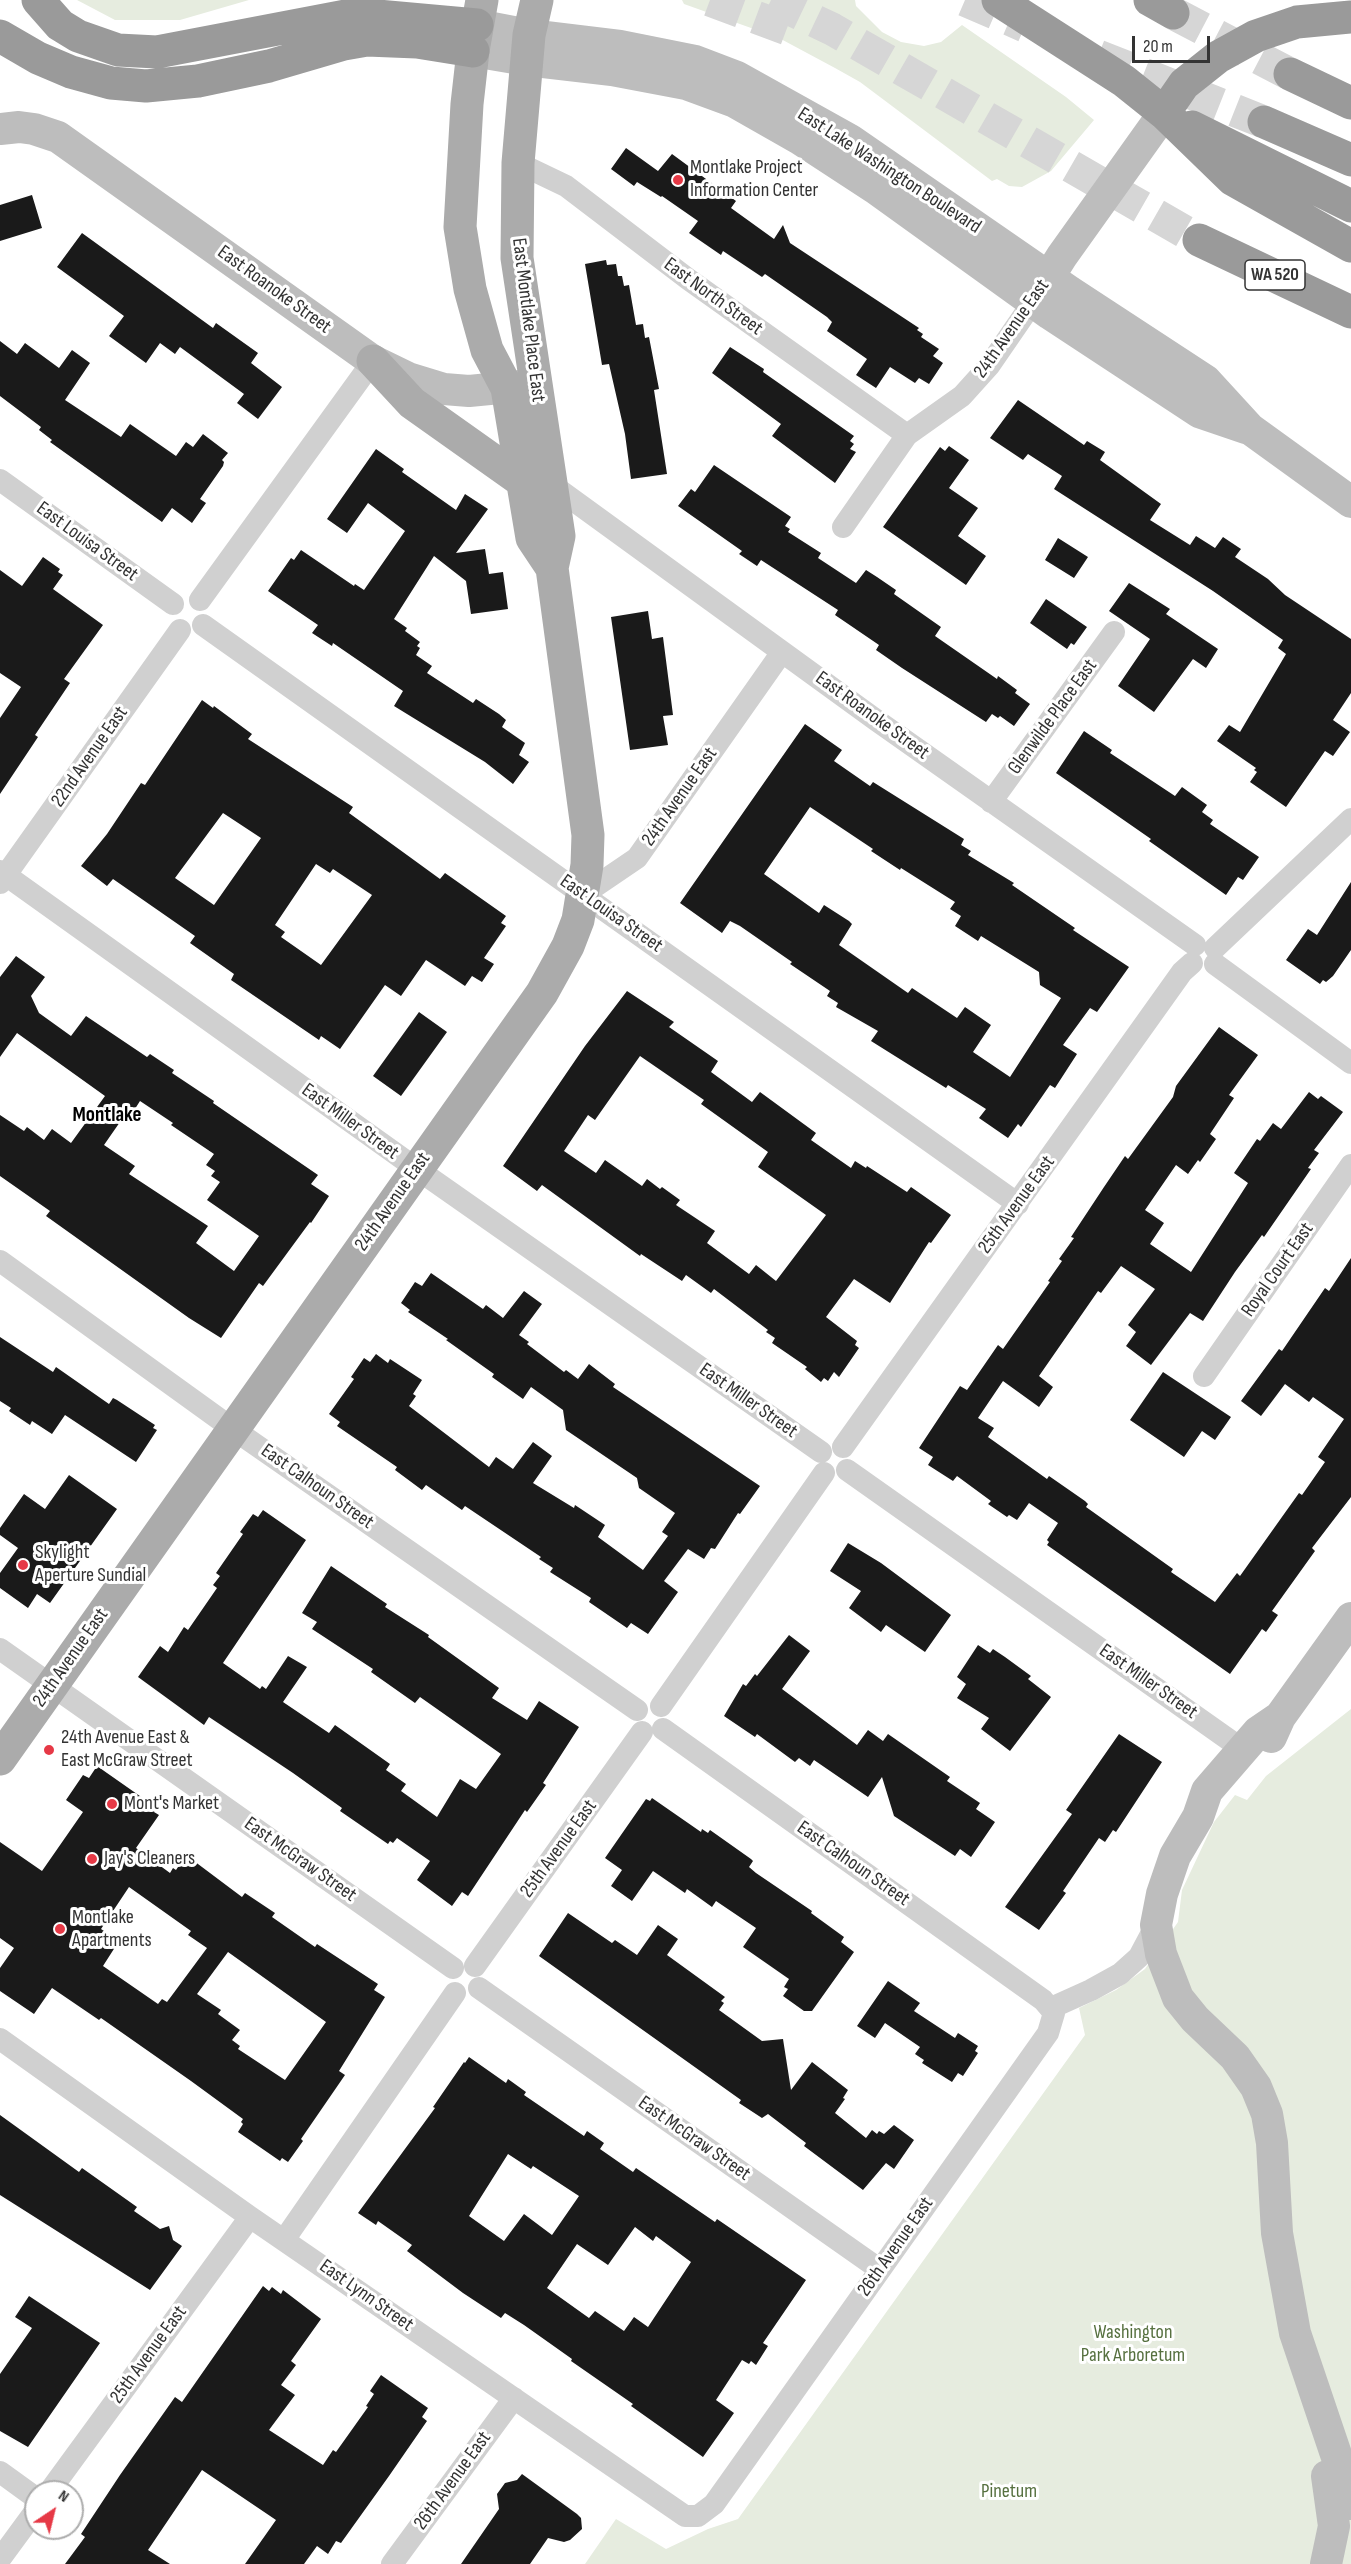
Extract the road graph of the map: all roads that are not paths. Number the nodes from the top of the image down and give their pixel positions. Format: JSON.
{"nodes":[{"id":1,"x":38,"y":0,"type":"edge"},
{"id":2,"x":537,"y":0,"type":"edge"},
{"id":3,"x":998,"y":0,"type":"tunnel mouth"},
{"id":4,"x":1351,"y":17,"type":"edge"},
{"id":5,"x":477,"y":25,"type":"edge"},
{"id":6,"x":0,"y":36,"type":"edge"},
{"id":7,"x":527,"y":47,"type":"junction"},
{"id":8,"x":1290,"y":74,"type":"tunnel mouth"},
{"id":9,"x":1351,"y":103,"type":"edge"},
{"id":10,"x":1164,"y":113,"type":"junction"},
{"id":11,"x":1264,"y":122,"type":"tunnel mouth"},
{"id":12,"x":0,"y":129,"type":"edge"},
{"id":13,"x":1351,"y":160,"type":"edge"},
{"id":14,"x":518,"y":163,"type":"junction"},
{"id":15,"x":1351,"y":206,"type":"edge"},
{"id":16,"x":1198,"y":240,"type":"tunnel mouth"},
{"id":17,"x":1351,"y":246,"type":"edge"},
{"id":18,"x":1041,"y":290,"type":"junction"},
{"id":19,"x":1351,"y":312,"type":"edge"},
{"id":20,"x":372,"y":361,"type":"junction"},
{"id":21,"x":521,"y":386,"type":"junction"},
{"id":22,"x":907,"y":435,"type":"junction"},
{"id":23,"x":0,"y":480,"type":"edge"},
{"id":24,"x":537,"y":482,"type":"junction"},
{"id":25,"x":1351,"y":502,"type":"edge"},
{"id":26,"x":843,"y":527,"type":"dead end"},
{"id":27,"x":200,"y":600,"type":"junction"},
{"id":28,"x":173,"y":604,"type":"junction"},
{"id":29,"x":203,"y":625,"type":"junction"},
{"id":30,"x":180,"y":630,"type":"junction"},
{"id":31,"x":1114,"y":632,"type":"dead end"},
{"id":32,"x":782,"y":652,"type":"junction"},
{"id":33,"x":992,"y":802,"type":"junction"},
{"id":34,"x":1351,"y":819,"type":"edge"},
{"id":35,"x":2,"y":876,"type":"edge"},
{"id":36,"x":584,"y":894,"type":"junction"},
{"id":37,"x":1204,"y":955,"type":"junction"},
{"id":38,"x":1351,"y":1063,"type":"edge"},
{"id":39,"x":1351,"y":1165,"type":"edge"},
{"id":40,"x":417,"y":1169,"type":"junction"},
{"id":41,"x":1018,"y":1203,"type":"junction"},
{"id":42,"x":0,"y":1261,"type":"edge"},
{"id":43,"x":1204,"y":1376,"type":"dead end"},
{"id":44,"x":233,"y":1429,"type":"junction"},
{"id":45,"x":829,"y":1457,"type":"junction"},
{"id":46,"x":1351,"y":1618,"type":"edge"},
{"id":47,"x":0,"y":1649,"type":"edge"},
{"id":48,"x":51,"y":1686,"type":"junction"},
{"id":49,"x":661,"y":1706,"type":"junction"},
{"id":50,"x":637,"y":1710,"type":"junction"},
{"id":51,"x":1280,"y":1717,"type":"junction"},
{"id":52,"x":653,"y":1731,"type":"junction"},
{"id":53,"x":1242,"y":1749,"type":"junction"},
{"id":54,"x":0,"y":1759,"type":"edge"},
{"id":55,"x":1198,"y":1817,"type":"junction"},
{"id":56,"x":1156,"y":1925,"type":"junction"},
{"id":57,"x":476,"y":1966,"type":"junction"},
{"id":58,"x":453,"y":1968,"type":"junction"},
{"id":59,"x":479,"y":1988,"type":"junction"},
{"id":60,"x":455,"y":1993,"type":"junction"},
{"id":61,"x":1047,"y":2004,"type":"junction"},
{"id":62,"x":0,"y":2039,"type":"edge"},
{"id":63,"x":249,"y":2217,"type":"junction"},
{"id":64,"x":284,"y":2240,"type":"junction"},
{"id":65,"x":879,"y":2269,"type":"junction"},
{"id":66,"x":514,"y":2398,"type":"junction"},
{"id":67,"x":1325,"y":2425,"type":"junction"},
{"id":68,"x":1351,"y":2451,"type":"edge"},
{"id":69,"x":0,"y":2472,"type":"edge"},
{"id":70,"x":58,"y":2480,"type":"edge"},
{"id":71,"x":729,"y":2483,"type":"joint"},
{"id":72,"x":24,"y":2489,"type":"edge"},
{"id":73,"x":1345,"y":2517,"type":"edge"},
{"id":74,"x":24,"y":2526,"type":"edge"},
{"id":75,"x":0,"y":2559,"type":"edge"},
{"id":76,"x":392,"y":2564,"type":"edge"},
{"id":77,"x":1326,"y":2564,"type":"edge"}],
"edges":[{"from":1,"to":5,"type":"highway"},
{"from":2,"to":7,"type":"main road","name":"East Montlake Place East"},
{"from":3,"to":10,"type":"highway"},
{"from":4,"to":10,"type":"highway"},
{"from":5,"to":6,"type":"highway"},
{"from":5,"to":7,"type":"main road","name":"East Lake Washington Boulevard"},
{"from":5,"to":21,"type":"main road","name":"East Montlake Place East"},
{"from":7,"to":14,"type":"main road","name":"East Montlake Place East"},
{"from":7,"to":18,"type":"main road","name":"East Lake Washington Boulevard"},
{"from":8,"to":9,"type":"highway"},
{"from":10,"to":15,"type":"highway"},
{"from":10,"to":17,"type":"highway"},
{"from":10,"to":18,"type":"main road","name":"24th Avenue East"},
{"from":11,"to":13,"type":"highway"},
{"from":12,"to":20,"type":"main road","name":"East Roanoke Street"},
{"from":14,"to":21,"type":"main road","name":"East Montlake Place East"},
{"from":14,"to":22,"type":"street","name":"East North Street"},
{"from":16,"to":19,"type":"highway","number":"WA 520"},
{"from":18,"to":22,"type":"street","name":"24th Avenue East"},
{"from":18,"to":25,"type":"main road","name":"East Lake Washington Boulevard"},
{"from":20,"to":21,"type":"main road","name":"East Roanoke Street"},
{"from":20,"to":24,"type":"main road"},
{"from":20,"to":27,"type":"street"},
{"from":21,"to":24,"type":"main road","name":"East Montlake Place East"},
{"from":22,"to":26,"type":"street","name":"24th Avenue East"},
{"from":23,"to":28,"type":"street","name":"East Louisa Street"},
{"from":24,"to":32,"type":"street","name":"East Roanoke Street"},
{"from":24,"to":36,"type":"main road","name":"East Montlake Place East"},
{"from":27,"to":28,"type":"street"},
{"from":27,"to":29,"type":"street"},
{"from":28,"to":30,"type":"street"},
{"from":29,"to":30,"type":"street"},
{"from":29,"to":36,"type":"street","name":"East Louisa Street"},
{"from":30,"to":35,"type":"street","name":"22nd Avenue East"},
{"from":31,"to":33,"type":"street","name":"Glenwilde Place East"},
{"from":32,"to":33,"type":"street","name":"East Roanoke Street"},
{"from":32,"to":36,"type":"street","name":"24th Avenue East"},
{"from":33,"to":37,"type":"street","name":"East Roanoke Street"},
{"from":34,"to":37,"type":"street","name":"25th Avenue East"},
{"from":35,"to":40,"type":"street","name":"East Miller Street"},
{"from":36,"to":40,"type":"main road","name":"24th Avenue East"},
{"from":36,"to":41,"type":"street","name":"East Louisa Street"},
{"from":37,"to":38,"type":"street","name":"East Roanoke Street"},
{"from":37,"to":41,"type":"street","name":"25th Avenue East"},
{"from":39,"to":43,"type":"street","name":"Royal Court East"},
{"from":40,"to":44,"type":"main road","name":"24th Avenue East"},
{"from":40,"to":45,"type":"street","name":"East Miller Street"},
{"from":41,"to":45,"type":"street","name":"25th Avenue East"},
{"from":42,"to":44,"type":"street","name":"East Calhoun Street"},
{"from":44,"to":48,"type":"main road","name":"24th Avenue East"},
{"from":44,"to":50,"type":"street","name":"East Calhoun Street"},
{"from":45,"to":49,"type":"street","name":"25th Avenue East"},
{"from":45,"to":53,"type":"street","name":"East Miller Street"},
{"from":46,"to":51,"type":"main road"},
{"from":47,"to":48,"type":"street","name":"East McGraw Street"},
{"from":48,"to":54,"type":"main road","name":"24th Avenue East"},
{"from":48,"to":58,"type":"street","name":"East McGraw Street"},
{"from":49,"to":50,"type":"street"},
{"from":49,"to":52,"type":"street"},
{"from":50,"to":52,"type":"street"},
{"from":51,"to":53,"type":"main road"},
{"from":51,"to":55,"type":"main road"},
{"from":52,"to":57,"type":"street","name":"25th Avenue East"},
{"from":52,"to":61,"type":"street","name":"East Calhoun Street"},
{"from":53,"to":55,"type":"main road"},
{"from":55,"to":56,"type":"main road"},
{"from":56,"to":61,"type":"street"},
{"from":56,"to":67,"type":"main road"},
{"from":57,"to":58,"type":"street"},
{"from":57,"to":59,"type":"street"},
{"from":58,"to":60,"type":"street"},
{"from":59,"to":60,"type":"street"},
{"from":59,"to":65,"type":"street","name":"East McGraw Street"},
{"from":60,"to":64,"type":"street"},
{"from":61,"to":65,"type":"street","name":"26th Avenue East"},
{"from":62,"to":63,"type":"street","name":"East Lynn Street"},
{"from":63,"to":64,"type":"street","name":"East Lynn Street"},
{"from":63,"to":70,"type":"street","name":"25th Avenue East"},
{"from":64,"to":66,"type":"street","name":"East Lynn Street"},
{"from":65,"to":71,"type":"street","name":"26th Avenue East"},
{"from":66,"to":71,"type":"street","name":"East Lynn Street"},
{"from":66,"to":76,"type":"street","name":"26th Avenue East"},
{"from":67,"to":68,"type":"main road"},
{"from":67,"to":73,"type":"main road"},
{"from":69,"to":72,"type":"street"},
{"from":73,"to":77,"type":"main road"},
{"from":74,"to":75,"type":"street"}]}
